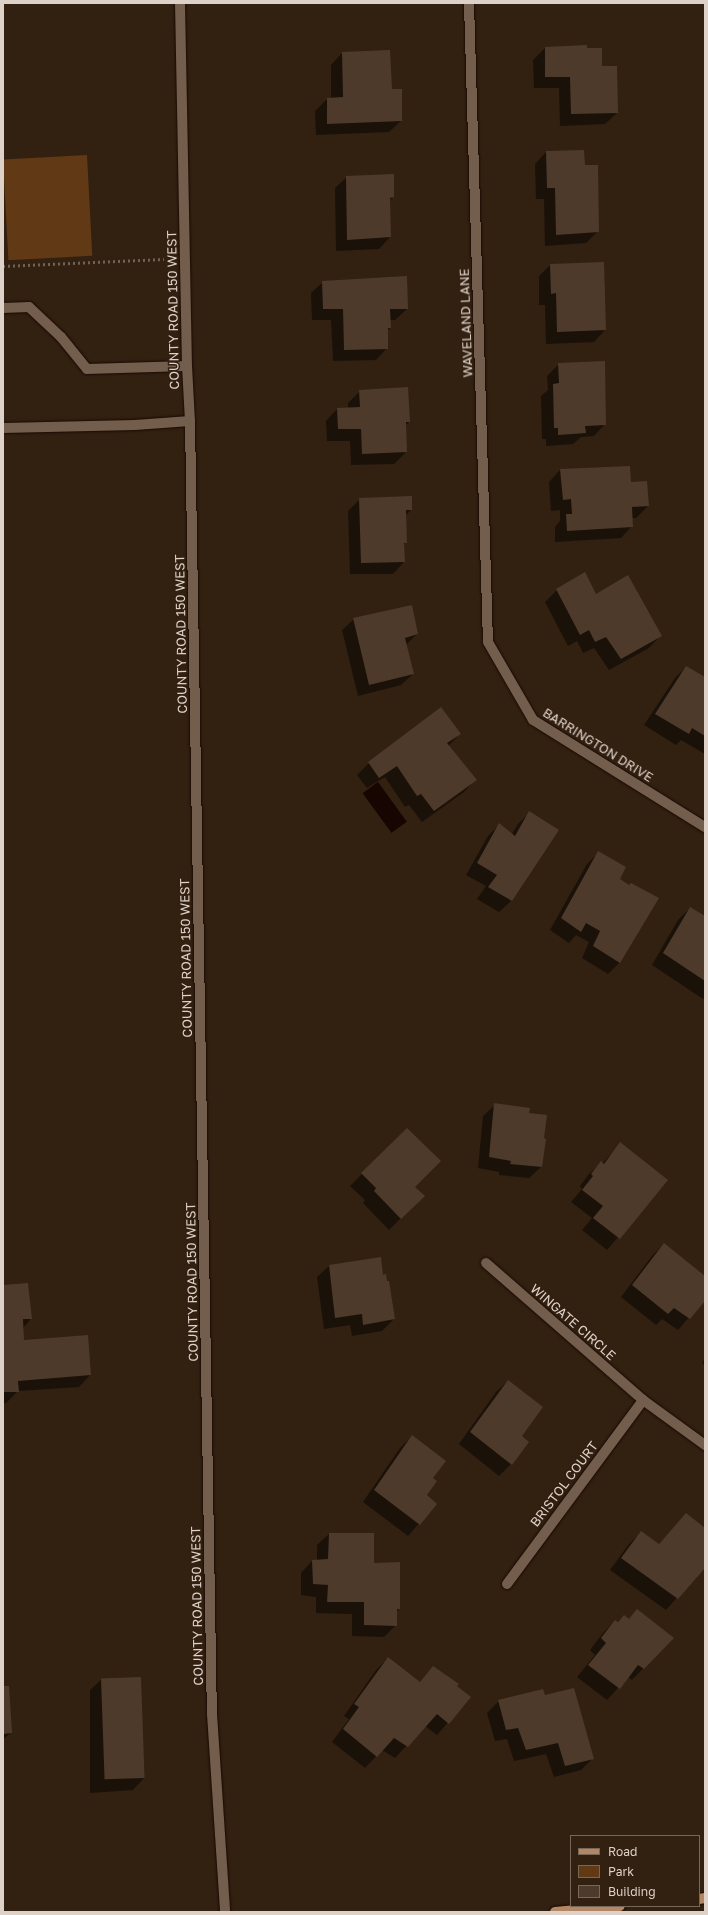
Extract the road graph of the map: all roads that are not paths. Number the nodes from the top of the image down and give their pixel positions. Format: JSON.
{"nodes":[{"id":1,"x":180,"y":3,"type":"edge"},
{"id":2,"x":469,"y":3,"type":"edge"},
{"id":3,"x":3,"y":308,"type":"edge"},
{"id":4,"x":187,"y":366,"type":"junction"},
{"id":5,"x":190,"y":420,"type":"junction"},
{"id":6,"x":3,"y":428,"type":"edge"},
{"id":7,"x":488,"y":642,"type":"joint"},
{"id":8,"x":705,"y":827,"type":"edge"},
{"id":9,"x":486,"y":1263,"type":"dead end"},
{"id":10,"x":642,"y":1400,"type":"junction"},
{"id":11,"x":705,"y":1445,"type":"edge"},
{"id":12,"x":507,"y":1584,"type":"dead end"},
{"id":13,"x":609,"y":1907,"type":"edge"},
{"id":14,"x":225,"y":1912,"type":"edge"},
{"id":15,"x":555,"y":1912,"type":"edge"}],
"edges":[{"from":1,"to":4,"type":"street","name":"COUNTY ROAD 150 WEST"},
{"from":2,"to":7,"type":"street","name":"WAVELAND LANE"},
{"from":3,"to":4,"type":"street"},
{"from":4,"to":5,"type":"street","name":"COUNTY ROAD 150 WEST"},
{"from":5,"to":6,"type":"street"},
{"from":5,"to":14,"type":"street","name":"COUNTY ROAD 150 WEST"},
{"from":7,"to":8,"type":"street","name":"BARRINGTON DRIVE"},
{"from":9,"to":10,"type":"street","name":"WINGATE CIRCLE"},
{"from":10,"to":11,"type":"street","name":"WINGATE CIRCLE"},
{"from":10,"to":12,"type":"street","name":"BRISTOL COURT"},
{"from":13,"to":15,"type":"main road"}]}
